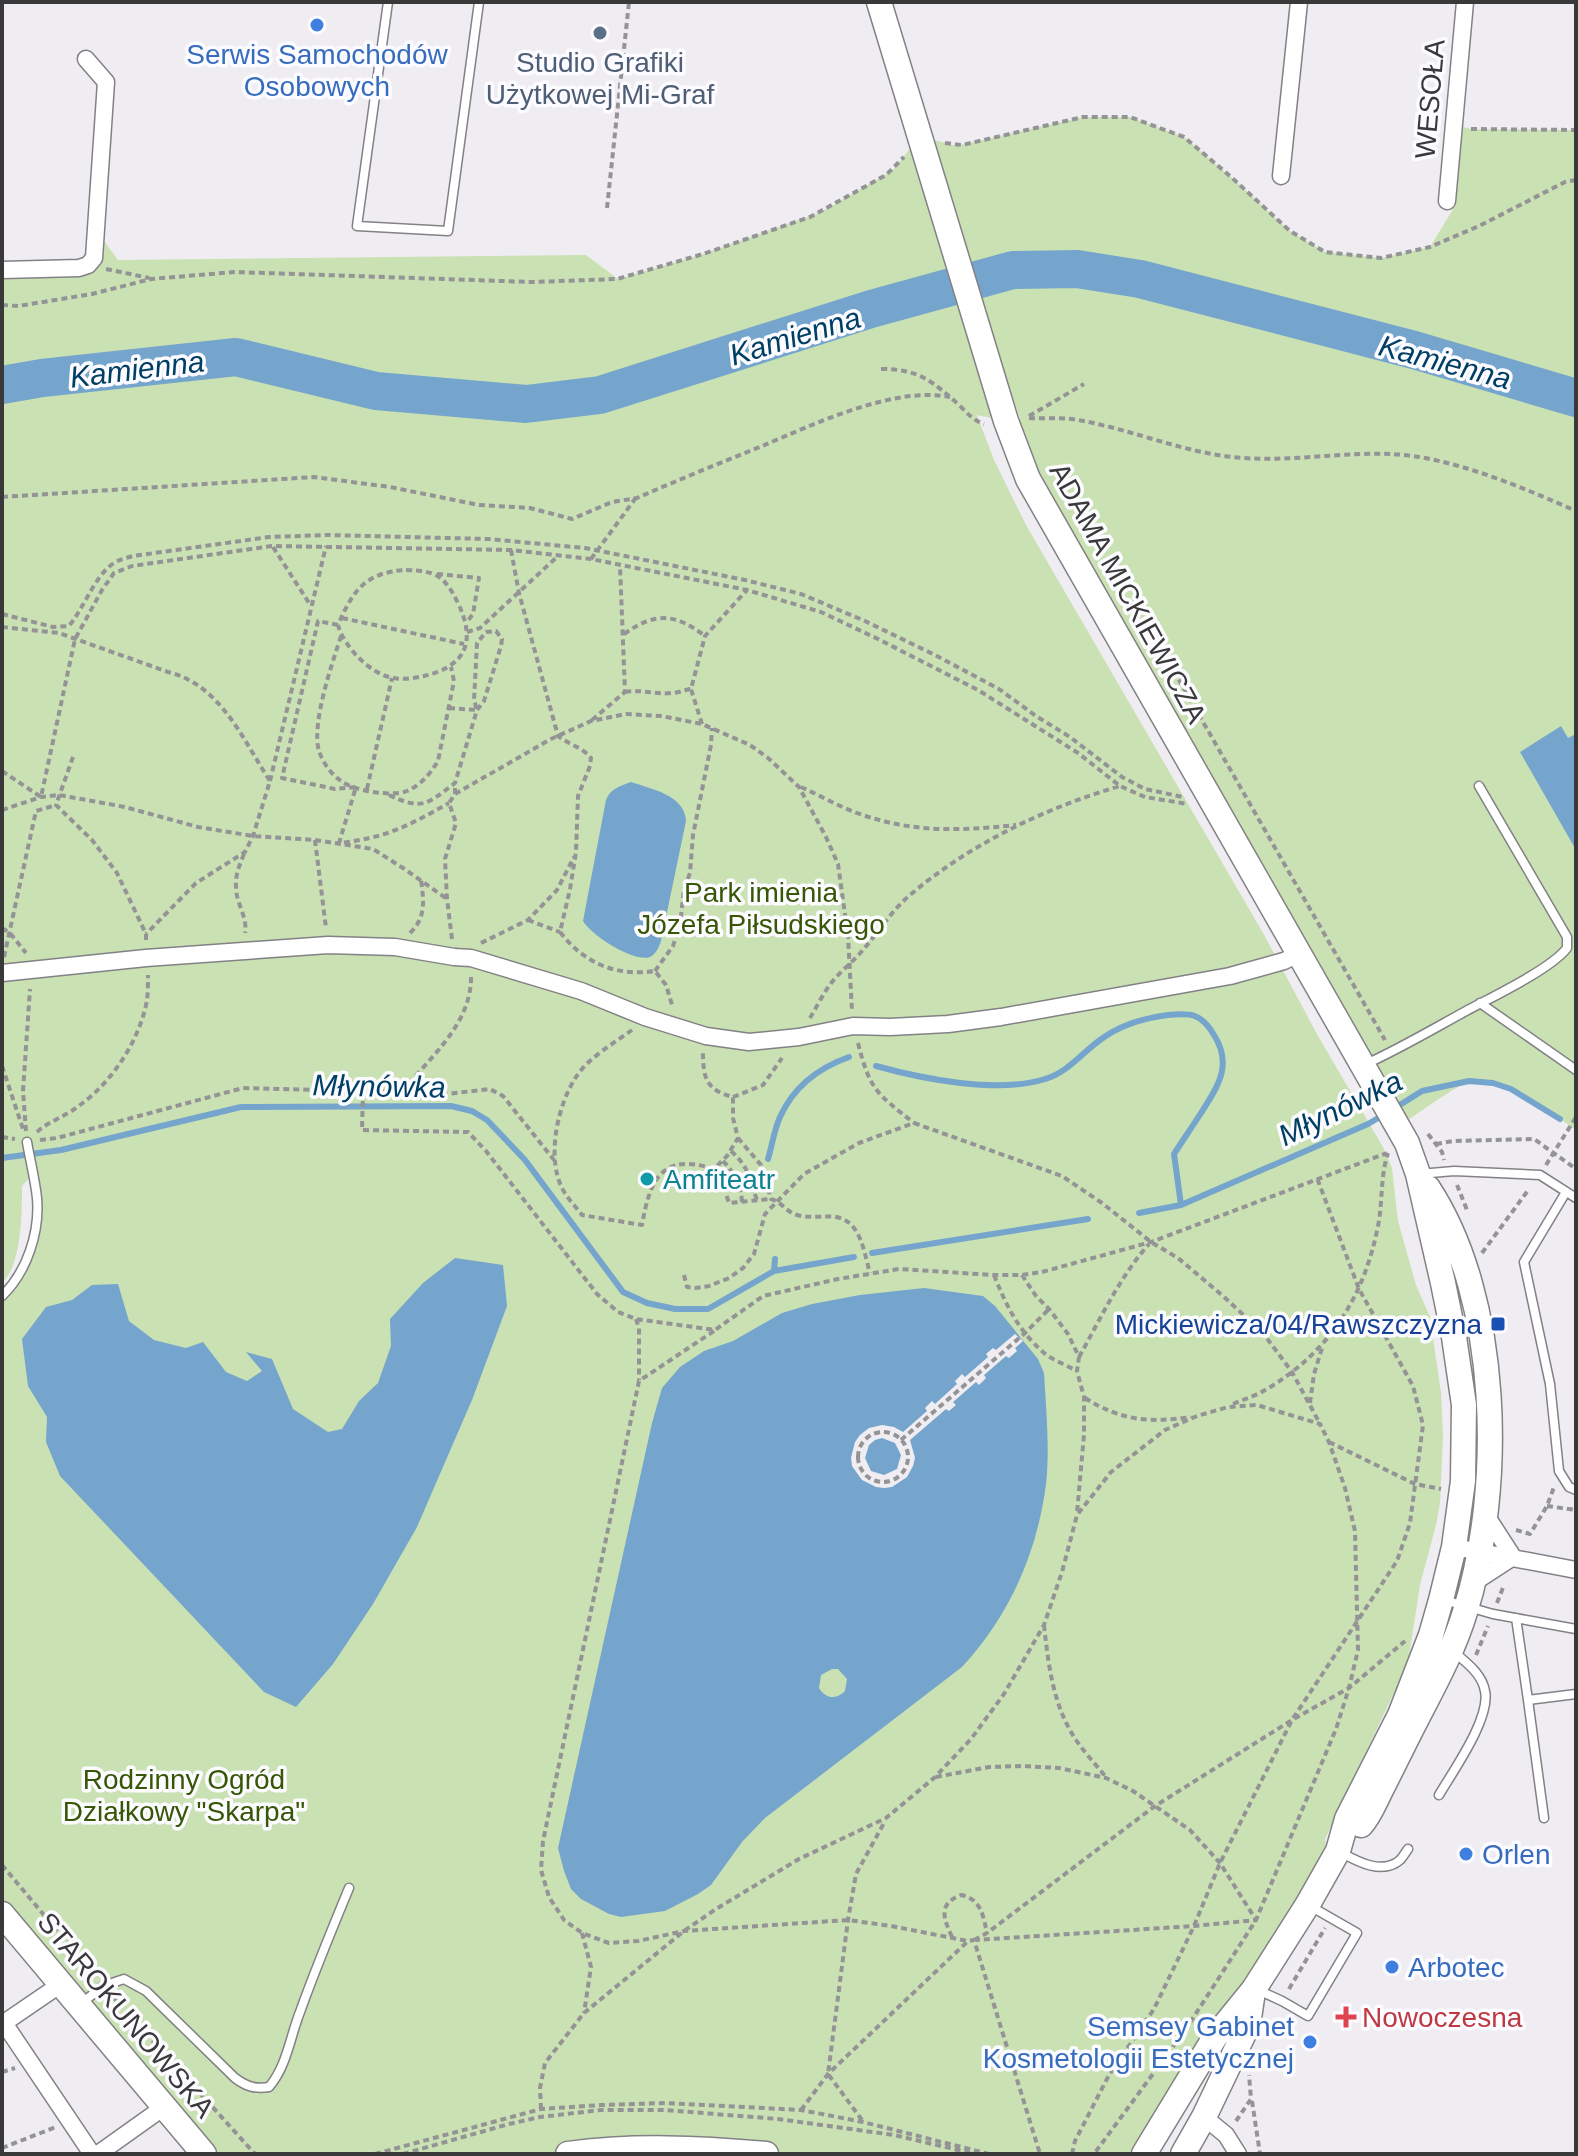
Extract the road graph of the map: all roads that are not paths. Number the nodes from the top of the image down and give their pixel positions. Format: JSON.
{"nodes":[{"id":1,"x":388,"y":2,"type":"edge"},
{"id":2,"x":479,"y":2,"type":"edge"},
{"id":3,"x":879,"y":2,"type":"edge"},
{"id":4,"x":1299,"y":2,"type":"edge"},
{"id":5,"x":1465,"y":2,"type":"edge"},
{"id":6,"x":86,"y":59,"type":"dead end"},
{"id":7,"x":1281,"y":176,"type":"dead end"},
{"id":8,"x":1447,"y":201,"type":"dead end"},
{"id":9,"x":2,"y":270,"type":"edge"},
{"id":10,"x":1479,"y":786,"type":"dead end"},
{"id":11,"x":1299,"y":954,"type":"junction"},
{"id":12,"x":2,"y":970,"type":"edge"},
{"id":13,"x":1480,"y":1003,"type":"junction"},
{"id":14,"x":1362,"y":1066,"type":"junction"},
{"id":15,"x":1576,"y":1070,"type":"edge"},
{"id":16,"x":27,"y":1142,"type":"road end"},
{"id":17,"x":1418,"y":1174,"type":"junction"},
{"id":18,"x":1566,"y":1192,"type":"junction"},
{"id":19,"x":1576,"y":1198,"type":"edge"},
{"id":20,"x":2,"y":1296,"type":"edge"},
{"id":21,"x":1576,"y":1490,"type":"edge"},
{"id":22,"x":1484,"y":1512,"type":"junction"},
{"id":23,"x":1454,"y":1547,"type":"junction"},
{"id":24,"x":1480,"y":1551,"type":"junction"},
{"id":25,"x":1513,"y":1557,"type":"junction"},
{"id":26,"x":1576,"y":1570,"type":"edge"},
{"id":27,"x":1473,"y":1583,"type":"junction"},
{"id":28,"x":1441,"y":1600,"type":"junction"},
{"id":29,"x":1466,"y":1608,"type":"junction"},
{"id":30,"x":1516,"y":1618,"type":"junction"},
{"id":31,"x":1576,"y":1629,"type":"edge"},
{"id":32,"x":1451,"y":1649,"type":"junction"},
{"id":33,"x":1576,"y":1694,"type":"edge"},
{"id":34,"x":1528,"y":1700,"type":"junction"},
{"id":35,"x":1439,"y":1795,"type":"dead end"},
{"id":36,"x":1544,"y":1818,"type":"dead end"},
{"id":37,"x":1408,"y":1849,"type":"dead end"},
{"id":38,"x":1338,"y":1851,"type":"junction"},
{"id":39,"x":349,"y":1888,"type":"dead end"},
{"id":40,"x":1308,"y":1904,"type":"junction"},
{"id":41,"x":2,"y":1914,"type":"edge"},
{"id":42,"x":61,"y":1984,"type":"junction"},
{"id":43,"x":1254,"y":1989,"type":"junction"},
{"id":44,"x":78,"y":2006,"type":"junction"},
{"id":45,"x":3,"y":2023,"type":"edge"},
{"id":46,"x":1177,"y":2102,"type":"junction"},
{"id":47,"x":164,"y":2107,"type":"junction"},
{"id":48,"x":1204,"y":2117,"type":"junction"},
{"id":49,"x":92,"y":2154,"type":"edge"},
{"id":50,"x":98,"y":2154,"type":"edge"},
{"id":51,"x":204,"y":2154,"type":"edge"},
{"id":52,"x":568,"y":2154,"type":"edge"},
{"id":53,"x":766,"y":2154,"type":"edge"},
{"id":54,"x":1144,"y":2154,"type":"edge"},
{"id":55,"x":1183,"y":2154,"type":"edge"},
{"id":56,"x":1238,"y":2154,"type":"edge"}],
"edges":[{"from":1,"to":2,"type":"lane"},
{"from":3,"to":11,"type":"street","name":"ADAMA MICKIEWICZA"},
{"from":4,"to":7,"type":"street"},
{"from":5,"to":8,"type":"street","name":"WESOŁA"},
{"from":6,"to":9,"type":"street"},
{"from":10,"to":13,"type":"lane"},
{"from":11,"to":12,"type":"street"},
{"from":11,"to":14,"type":"street","name":"ADAMA MICKIEWICZA"},
{"from":13,"to":14,"type":"lane"},
{"from":13,"to":15,"type":"lane"},
{"from":14,"to":17,"type":"street","name":"ADAMA MICKIEWICZA"},
{"from":16,"to":20,"type":"lane"},
{"from":17,"to":18,"type":"lane"},
{"from":17,"to":22,"type":"street","name":"ADAMA MICKIEWICZA"},
{"from":17,"to":23,"type":"street","name":"ADAMA MICKIEWICZA"},
{"from":18,"to":19,"type":"lane"},
{"from":18,"to":21,"type":"lane"},
{"from":22,"to":24,"type":"street","name":"ADAMA MICKIEWICZA"},
{"from":22,"to":25,"type":"street"},
{"from":23,"to":24,"type":"street"},
{"from":23,"to":28,"type":"street","name":"ADAMA MICKIEWICZA"},
{"from":24,"to":25,"type":"street"},
{"from":24,"to":27,"type":"street","name":"ADAMA MICKIEWICZA"},
{"from":25,"to":26,"type":"street"},
{"from":25,"to":27,"type":"street"},
{"from":27,"to":29,"type":"street","name":"ADAMA MICKIEWICZA"},
{"from":28,"to":29,"type":"lane"},
{"from":28,"to":38,"type":"street","name":"ADAMA MICKIEWICZA"},
{"from":29,"to":30,"type":"lane"},
{"from":29,"to":32,"type":"street","name":"ADAMA MICKIEWICZA"},
{"from":30,"to":31,"type":"lane"},
{"from":30,"to":34,"type":"lane"},
{"from":32,"to":35,"type":"lane"},
{"from":32,"to":38,"type":"street","name":"ADAMA MICKIEWICZA"},
{"from":33,"to":34,"type":"lane"},
{"from":34,"to":36,"type":"lane"},
{"from":37,"to":38,"type":"lane"},
{"from":38,"to":40,"type":"street","name":"ADAMA MICKIEWICZA"},
{"from":39,"to":44,"type":"lane"},
{"from":40,"to":43,"type":"street","name":"ADAMA MICKIEWICZA"},
{"from":40,"to":43,"type":"lane"},
{"from":41,"to":42,"type":"street","name":"STAROKUNOWSKA"},
{"from":42,"to":44,"type":"street","name":"STAROKUNOWSKA"},
{"from":42,"to":45,"type":"street"},
{"from":43,"to":46,"type":"street","name":"ADAMA MICKIEWICZA"},
{"from":43,"to":48,"type":"street","name":"ADAMA MICKIEWICZA"},
{"from":44,"to":47,"type":"street","name":"STAROKUNOWSKA"},
{"from":45,"to":49,"type":"street"},
{"from":46,"to":48,"type":"street"},
{"from":46,"to":54,"type":"street","name":"ADAMA MICKIEWICZA"},
{"from":47,"to":50,"type":"street"},
{"from":47,"to":51,"type":"street","name":"STAROKUNOWSKA"},
{"from":48,"to":55,"type":"street","name":"ADAMA MICKIEWICZA"},
{"from":48,"to":56,"type":"street"},
{"from":52,"to":53,"type":"street"}]}
